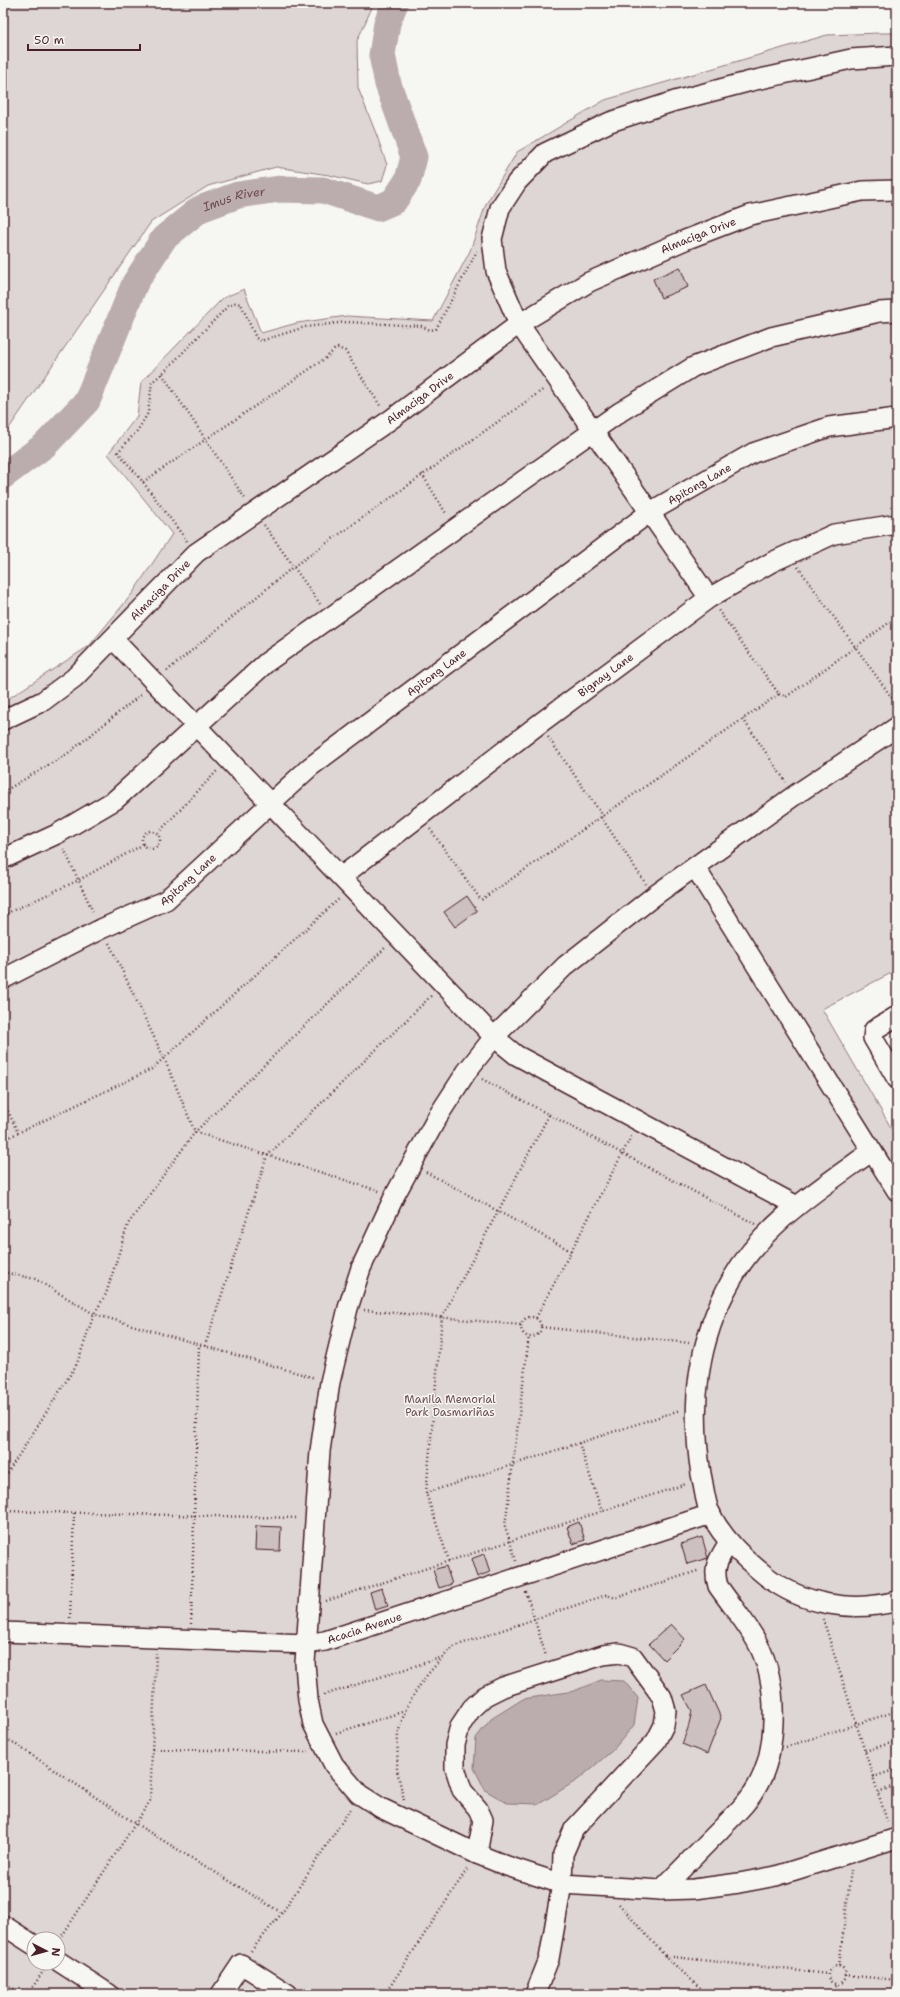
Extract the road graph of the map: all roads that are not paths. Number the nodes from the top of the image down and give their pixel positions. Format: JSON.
{"nodes":[{"id":1,"x":897,"y":56,"type":"edge"},
{"id":2,"x":897,"y":190,"type":"edge"},
{"id":3,"x":897,"y":311,"type":"edge"},
{"id":4,"x":519,"y":324,"type":"junction"},
{"id":5,"x":897,"y":418,"type":"edge"},
{"id":6,"x":594,"y":431,"type":"junction"},
{"id":7,"x":650,"y":512,"type":"junction"},
{"id":8,"x":897,"y":524,"type":"edge"},
{"id":9,"x":709,"y":598,"type":"junction"},
{"id":10,"x":113,"y":639,"type":"junction"},
{"id":11,"x":3,"y":720,"type":"edge"},
{"id":12,"x":196,"y":726,"type":"junction"},
{"id":13,"x":897,"y":727,"type":"edge"},
{"id":14,"x":270,"y":803,"type":"junction"},
{"id":15,"x":3,"y":859,"type":"edge"},
{"id":16,"x":694,"y":867,"type":"junction"},
{"id":17,"x":346,"y":882,"type":"junction"},
{"id":18,"x":3,"y":979,"type":"edge"},
{"id":19,"x":897,"y":1016,"type":"edge"},
{"id":20,"x":494,"y":1037,"type":"junction"},
{"id":21,"x":897,"y":1079,"type":"edge"},
{"id":22,"x":872,"y":1151,"type":"junction"},
{"id":23,"x":897,"y":1192,"type":"edge"},
{"id":24,"x":797,"y":1206,"type":"junction"},
{"id":25,"x":710,"y":1514,"type":"junction"},
{"id":26,"x":729,"y":1542,"type":"junction"},
{"id":27,"x":897,"y":1601,"type":"edge"},
{"id":28,"x":3,"y":1632,"type":"edge"},
{"id":29,"x":306,"y":1644,"type":"junction"},
{"id":30,"x":895,"y":1838,"type":"edge"},
{"id":31,"x":477,"y":1854,"type":"junction"},
{"id":32,"x":562,"y":1884,"type":"junction"},
{"id":33,"x":661,"y":1890,"type":"junction"},
{"id":34,"x":3,"y":1925,"type":"edge"},
{"id":35,"x":26,"y":1940,"type":"edge"},
{"id":36,"x":63,"y":1971,"type":"edge"},
{"id":37,"x":541,"y":1992,"type":"edge"},
{"id":38,"x":109,"y":1994,"type":"edge"},
{"id":39,"x":221,"y":1994,"type":"edge"},
{"id":40,"x":288,"y":1994,"type":"edge"}],
"edges":[{"from":1,"to":4,"type":"street"},
{"from":2,"to":4,"type":"street","name":"Almaciga Drive"},
{"from":3,"to":6,"type":"street"},
{"from":4,"to":6,"type":"street"},
{"from":4,"to":10,"type":"street","name":"Almaciga Drive"},
{"from":5,"to":7,"type":"street","name":"Apitong Lane"},
{"from":6,"to":7,"type":"street"},
{"from":6,"to":12,"type":"street"},
{"from":7,"to":9,"type":"street"},
{"from":7,"to":14,"type":"street","name":"Apitong Lane"},
{"from":8,"to":9,"type":"street","name":"Bignay Lane"},
{"from":9,"to":17,"type":"street","name":"Bignay Lane"},
{"from":10,"to":11,"type":"street","name":"Almaciga Drive"},
{"from":10,"to":12,"type":"street"},
{"from":12,"to":14,"type":"street"},
{"from":12,"to":15,"type":"street"},
{"from":13,"to":16,"type":"street"},
{"from":14,"to":17,"type":"street"},
{"from":14,"to":18,"type":"street","name":"Apitong Lane"},
{"from":16,"to":20,"type":"street"},
{"from":16,"to":22,"type":"street"},
{"from":17,"to":20,"type":"street"},
{"from":19,"to":21,"type":"street"},
{"from":20,"to":24,"type":"street"},
{"from":20,"to":29,"type":"street"},
{"from":22,"to":23,"type":"street"},
{"from":22,"to":24,"type":"street"},
{"from":24,"to":25,"type":"street"},
{"from":25,"to":26,"type":"street"},
{"from":25,"to":29,"type":"street","name":"Acacia Avenue"},
{"from":26,"to":27,"type":"street"},
{"from":26,"to":33,"type":"street"},
{"from":28,"to":29,"type":"street","name":"Acacia Avenue"},
{"from":29,"to":31,"type":"street"},
{"from":30,"to":33,"type":"street"},
{"from":31,"to":32,"type":"street"},
{"from":31,"to":32,"type":"street"},
{"from":32,"to":33,"type":"street"},
{"from":32,"to":37,"type":"street"},
{"from":34,"to":35,"type":"street"},
{"from":36,"to":38,"type":"street"},
{"from":39,"to":40,"type":"street"}]}
